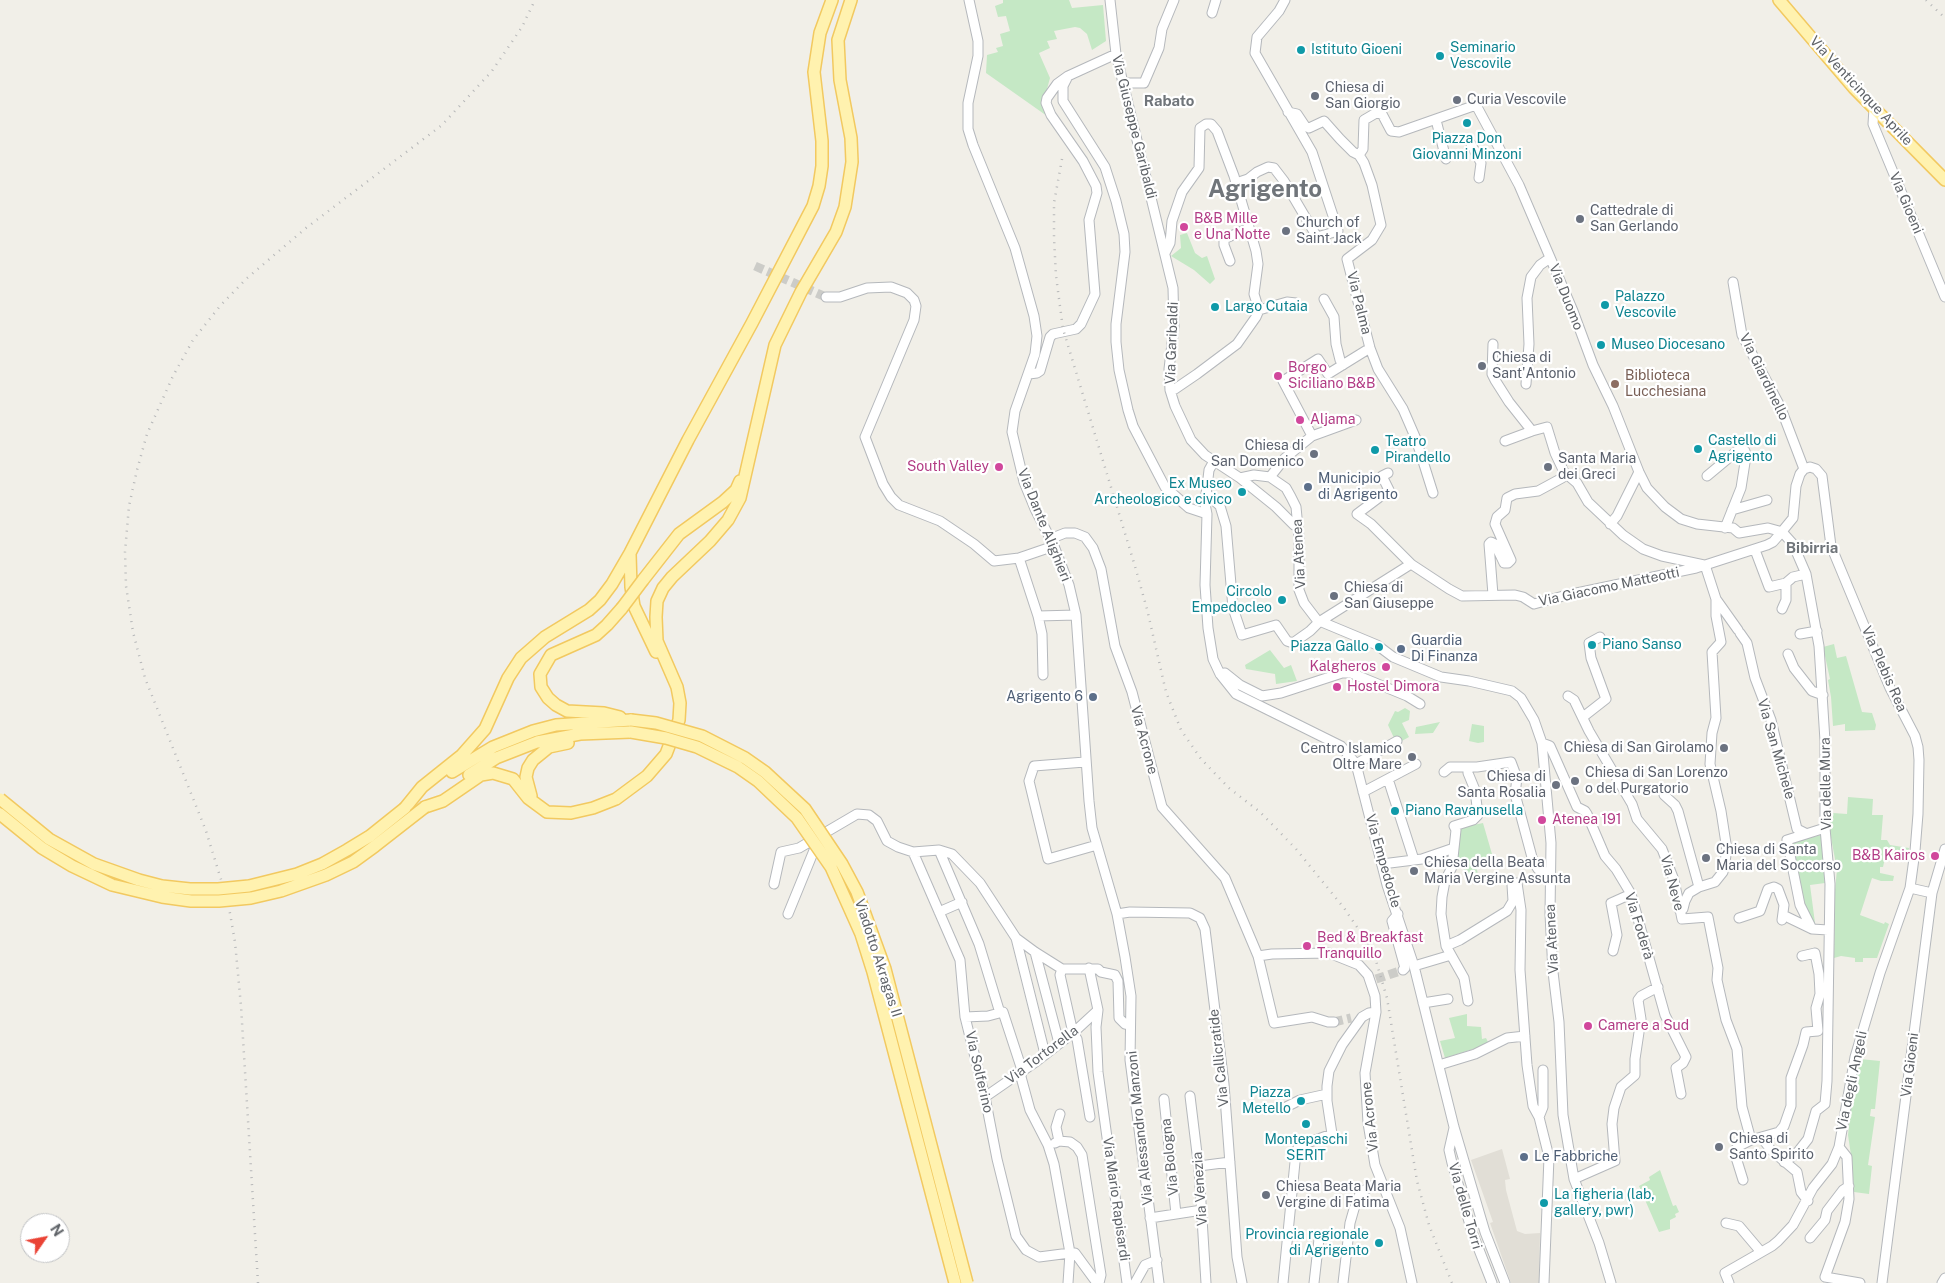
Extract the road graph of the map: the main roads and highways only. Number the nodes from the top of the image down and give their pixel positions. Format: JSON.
{"nodes":[{"id":1,"x":832,"y":0,"type":"edge"},
{"id":2,"x":851,"y":0,"type":"edge"},
{"id":3,"x":1779,"y":0,"type":"edge"},
{"id":4,"x":1945,"y":180,"type":"edge"},
{"id":5,"x":748,"y":466,"type":"junction"},
{"id":6,"x":630,"y":553,"type":"junction"},
{"id":7,"x":671,"y":675,"type":"junction"},
{"id":8,"x":631,"y":726,"type":"junction"},
{"id":9,"x":0,"y":799,"type":"edge"},
{"id":10,"x":536,"y":806,"type":"junction"},
{"id":11,"x":426,"y":807,"type":"junction"},
{"id":12,"x":406,"y":808,"type":"junction"},
{"id":13,"x":0,"y":814,"type":"edge"},
{"id":14,"x":955,"y":1283,"type":"edge"},
{"id":15,"x":967,"y":1283,"type":"edge"}],
"edges":[{"from":1,"to":6,"type":"main road"},
{"from":2,"to":5,"type":"main road"},
{"from":3,"to":4,"type":"main road","name":"Via Venticinque Aprile"},
{"from":5,"to":7,"type":"main road"},
{"from":5,"to":8,"type":"main road","bridge":true},
{"from":6,"to":7,"type":"main road"},
{"from":6,"to":12,"type":"main road"},
{"from":7,"to":10,"type":"main road"},
{"from":8,"to":10,"type":"main road"},
{"from":8,"to":11,"type":"main road"},
{"from":8,"to":12,"type":"main road"},
{"from":8,"to":14,"type":"main road","name":"Viadotto Akragas II","bridge":true},
{"from":8,"to":15,"type":"main road","name":"Viadotto Akragas II","bridge":true},
{"from":9,"to":12,"type":"main road","bridge":true},
{"from":10,"to":11,"type":"main road"},
{"from":11,"to":13,"type":"main road","bridge":true}]}
